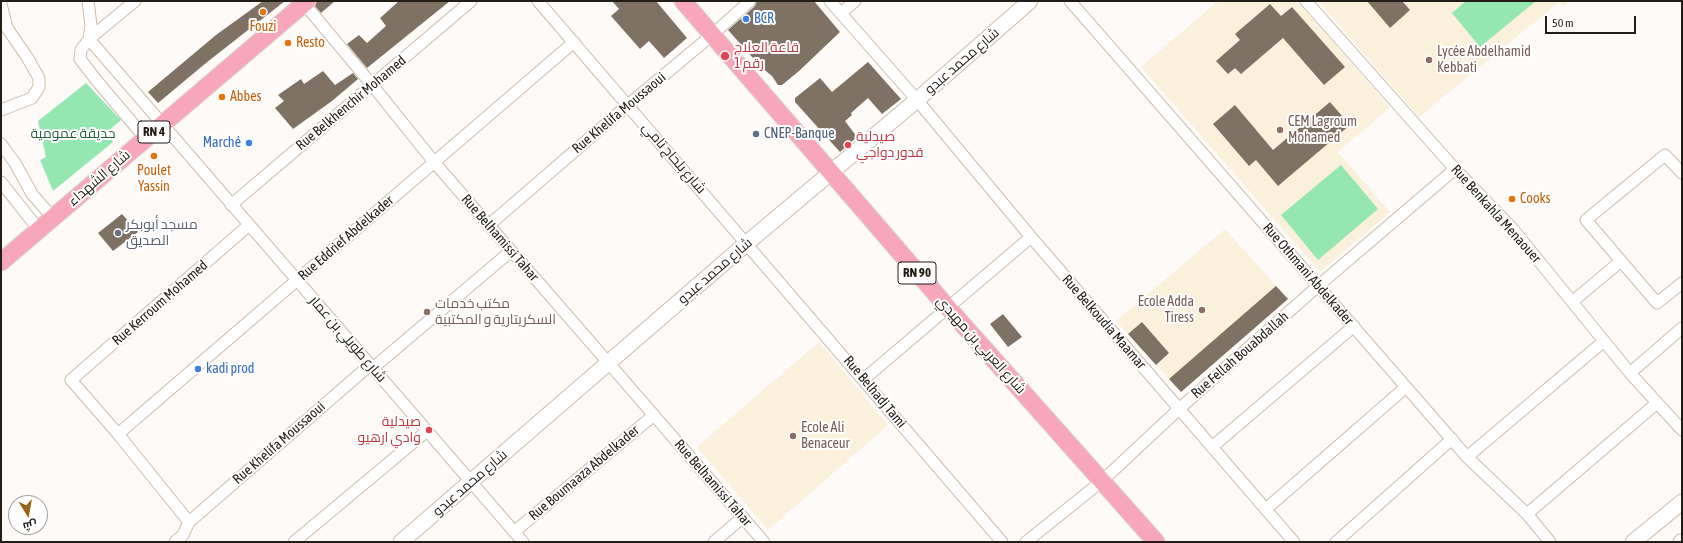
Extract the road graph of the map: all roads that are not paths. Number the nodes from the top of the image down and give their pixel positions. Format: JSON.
{"nodes":[{"id":1,"x":88,"y":1,"type":"edge"},
{"id":2,"x":135,"y":1,"type":"edge"},
{"id":3,"x":471,"y":1,"type":"edge"},
{"id":4,"x":538,"y":1,"type":"edge"},
{"id":5,"x":683,"y":1,"type":"edge"},
{"id":6,"x":750,"y":1,"type":"edge"},
{"id":7,"x":830,"y":1,"type":"edge"},
{"id":8,"x":855,"y":1,"type":"edge"},
{"id":9,"x":1030,"y":1,"type":"edge"},
{"id":10,"x":1070,"y":1,"type":"edge"},
{"id":11,"x":1306,"y":1,"type":"edge"},
{"id":12,"x":304,"y":2,"type":"edge"},
{"id":13,"x":1,"y":4,"type":"edge"},
{"id":14,"x":841,"y":13,"type":"junction"},
{"id":15,"x":712,"y":35,"type":"junction"},
{"id":16,"x":89,"y":39,"type":"junction"},
{"id":17,"x":574,"y":42,"type":"junction"},
{"id":18,"x":373,"y":86,"type":"junction"},
{"id":19,"x":917,"y":100,"type":"junction"},
{"id":20,"x":628,"y":105,"type":"junction"},
{"id":21,"x":1,"y":110,"type":"edge"},
{"id":22,"x":162,"y":124,"type":"junction"},
{"id":23,"x":146,"y":138,"type":"junction"},
{"id":24,"x":1,"y":144,"type":"edge"},
{"id":25,"x":434,"y":162,"type":"junction"},
{"id":26,"x":1455,"y":170,"type":"junction"},
{"id":27,"x":832,"y":172,"type":"junction"},
{"id":28,"x":1682,"y":173,"type":"edge"},
{"id":29,"x":1,"y":182,"type":"edge"},
{"id":30,"x":231,"y":205,"type":"junction"},
{"id":31,"x":53,"y":218,"type":"junction"},
{"id":32,"x":249,"y":225,"type":"junction"},
{"id":33,"x":489,"y":225,"type":"junction"},
{"id":34,"x":39,"y":230,"type":"junction"},
{"id":35,"x":1031,"y":237,"type":"junction"},
{"id":36,"x":747,"y":243,"type":"junction"},
{"id":37,"x":511,"y":251,"type":"junction"},
{"id":38,"x":1621,"y":261,"type":"junction"},
{"id":39,"x":1,"y":262,"type":"edge"},
{"id":40,"x":296,"y":280,"type":"junction"},
{"id":41,"x":1682,"y":283,"type":"edge"},
{"id":42,"x":1318,"y":286,"type":"junction"},
{"id":43,"x":1572,"y":302,"type":"junction"},
{"id":44,"x":948,"y":308,"type":"junction"},
{"id":45,"x":1354,"y":326,"type":"junction"},
{"id":46,"x":1682,"y":328,"type":"edge"},
{"id":47,"x":1604,"y":341,"type":"junction"},
{"id":48,"x":609,"y":363,"type":"junction"},
{"id":49,"x":371,"y":367,"type":"junction"},
{"id":50,"x":1630,"y":373,"type":"junction"},
{"id":51,"x":864,"y":379,"type":"junction"},
{"id":52,"x":1406,"y":387,"type":"junction"},
{"id":53,"x":1657,"y":402,"type":"junction"},
{"id":54,"x":1179,"y":409,"type":"junction"},
{"id":55,"x":654,"y":415,"type":"junction"},
{"id":56,"x":1680,"y":423,"type":"edge"},
{"id":57,"x":427,"y":431,"type":"junction"},
{"id":58,"x":118,"y":434,"type":"junction"},
{"id":59,"x":1452,"y":440,"type":"junction"},
{"id":60,"x":1212,"y":447,"type":"junction"},
{"id":61,"x":1467,"y":457,"type":"junction"},
{"id":62,"x":1102,"y":481,"type":"junction"},
{"id":63,"x":471,"y":482,"type":"junction"},
{"id":64,"x":1682,"y":502,"type":"edge"},
{"id":65,"x":1266,"y":509,"type":"junction"},
{"id":66,"x":1527,"y":514,"type":"junction"},
{"id":67,"x":743,"y":517,"type":"junction"},
{"id":68,"x":189,"y":522,"type":"junction"},
{"id":69,"x":514,"y":532,"type":"junction"},
{"id":70,"x":175,"y":542,"type":"edge"},
{"id":71,"x":294,"y":542,"type":"edge"},
{"id":72,"x":401,"y":542,"type":"edge"},
{"id":73,"x":523,"y":542,"type":"edge"},
{"id":74,"x":714,"y":542,"type":"edge"},
{"id":75,"x":764,"y":542,"type":"edge"},
{"id":76,"x":1002,"y":542,"type":"edge"},
{"id":77,"x":1026,"y":542,"type":"edge"},
{"id":78,"x":1156,"y":542,"type":"edge"},
{"id":79,"x":1294,"y":542,"type":"edge"},
{"id":80,"x":1336,"y":542,"type":"edge"},
{"id":81,"x":1550,"y":542,"type":"edge"},
{"id":82,"x":1633,"y":542,"type":"edge"}],
"edges":[{"from":1,"to":16,"type":"street"},
{"from":2,"to":16,"type":"street"},
{"from":3,"to":18,"type":"street","name":"Rue Belkhenchir Mohamed"},
{"from":4,"to":17,"type":"street","name":"شارع بلحاج تامي"},
{"from":5,"to":15,"type":"main road","name":"شارع العربي بن مهيدي","number":"RN 90"},
{"from":6,"to":15,"type":"street","name":"Rue Khelifa Moussaoui"},
{"from":7,"to":14,"type":"street","name":"Rue Belkoudia Maamar"},
{"from":8,"to":14,"type":"street"},
{"from":9,"to":19,"type":"street","name":"شارع محمد عبدو"},
{"from":10,"to":42,"type":"street","name":"Rue Othmani Abdelkader"},
{"from":11,"to":26,"type":"street","name":"Rue Benkahla Menaouer"},
{"from":12,"to":18,"type":"street","name":"Rue Belhamissi Tahar"},
{"from":12,"to":22,"type":"main road","name":"شارع الشهداء","number":"RN 4"},
{"from":13,"to":21,"type":"street"},
{"from":14,"to":19,"type":"street","name":"Rue Belkoudia Maamar"},
{"from":15,"to":20,"type":"street","name":"Rue Khelifa Moussaoui"},
{"from":15,"to":27,"type":"main road","name":"شارع العربي بن مهيدي","number":"RN 90"},
{"from":16,"to":22,"type":"street","name":"شارع طويلي بن عمار"},
{"from":16,"to":23,"type":"street"},
{"from":17,"to":20,"type":"street","name":"شارع بلحاج تامي"},
{"from":17,"to":25,"type":"street","name":"Rue Eddrief Abdelkader"},
{"from":18,"to":25,"type":"street","name":"Rue Belhamissi Tahar"},
{"from":18,"to":30,"type":"street","name":"Rue Belkhenchir Mohamed"},
{"from":19,"to":27,"type":"street","name":"شارع محمد عبدو"},
{"from":19,"to":35,"type":"street","name":"Rue Belkoudia Maamar"},
{"from":20,"to":33,"type":"street","name":"Rue Khelifa Moussaoui"},
{"from":20,"to":36,"type":"street","name":"شارع بلحاج تامي"},
{"from":22,"to":23,"type":"main road","name":"شارع الشهداء","number":"RN 4"},
{"from":22,"to":30,"type":"street","name":"شارع طويلي بن عمار"},
{"from":23,"to":31,"type":"main road","name":"شارع الشهداء","number":"RN 4"},
{"from":24,"to":31,"type":"street"},
{"from":25,"to":33,"type":"street","name":"Rue Belhamissi Tahar"},
{"from":25,"to":40,"type":"street","name":"Rue Eddrief Abdelkader"},
{"from":26,"to":42,"type":"street","name":"Rue Fellah Bouabdallah"},
{"from":26,"to":43,"type":"street","name":"Rue Benkahla Menaouer"},
{"from":27,"to":36,"type":"street","name":"شارع محمد عبدو"},
{"from":27,"to":44,"type":"main road","name":"شارع العربي بن مهيدي","number":"RN 90"},
{"from":28,"to":38,"type":"street"},
{"from":29,"to":34,"type":"street"},
{"from":30,"to":32,"type":"street","name":"شارع طويلي بن عمار"},
{"from":31,"to":34,"type":"main road","name":"شارع الشهداء","number":"RN 4"},
{"from":32,"to":40,"type":"street","name":"شارع طويلي بن عمار"},
{"from":32,"to":58,"type":"street","name":"Rue Kerroum Mohamed"},
{"from":33,"to":37,"type":"street","name":"Rue Belhamissi Tahar"},
{"from":34,"to":39,"type":"main road","name":"شارع الشهداء","number":"RN 4"},
{"from":35,"to":44,"type":"street"},
{"from":35,"to":54,"type":"street","name":"Rue Belkoudia Maamar"},
{"from":36,"to":48,"type":"street","name":"شارع محمد عبدو"},
{"from":36,"to":51,"type":"street","name":"Rue Belhadj Tami"},
{"from":37,"to":48,"type":"street","name":"Rue Belhamissi Tahar"},
{"from":37,"to":49,"type":"street","name":"Rue Khelifa Moussaoui"},
{"from":38,"to":41,"type":"street"},
{"from":38,"to":43,"type":"street"},
{"from":40,"to":49,"type":"street","name":"شارع طويلي بن عمار"},
{"from":40,"to":58,"type":"street","name":"Rue Eddrief Abdelkader"},
{"from":42,"to":45,"type":"street","name":"Rue Othmani Abdelkader"},
{"from":42,"to":54,"type":"street","name":"Rue Fellah Bouabdallah"},
{"from":43,"to":47,"type":"street","name":"Rue Benkahla Menaouer"},
{"from":44,"to":51,"type":"street"},
{"from":44,"to":62,"type":"main road","name":"شارع العربي بن مهيدي","number":"RN 90"},
{"from":45,"to":52,"type":"street","name":"Rue Othmani Abdelkader"},
{"from":45,"to":60,"type":"street"},
{"from":46,"to":50,"type":"street"},
{"from":47,"to":50,"type":"street","name":"Rue Benkahla Menaouer"},
{"from":47,"to":61,"type":"street"},
{"from":48,"to":55,"type":"street","name":"Rue Belhamissi Tahar"},
{"from":48,"to":63,"type":"street","name":"شارع محمد عبدو"},
{"from":49,"to":57,"type":"street","name":"شارع طويلي بن عمار"},
{"from":49,"to":68,"type":"street","name":"Rue Khelifa Moussaoui"},
{"from":50,"to":53,"type":"street","name":"Rue Benkahla Menaouer"},
{"from":51,"to":76,"type":"street","name":"Rue Belhadj Tami"},
{"from":52,"to":59,"type":"street","name":"Rue Othmani Abdelkader"},
{"from":52,"to":65,"type":"street"},
{"from":53,"to":56,"type":"street","name":"Rue Benkahla Menaouer"},
{"from":53,"to":66,"type":"street"},
{"from":54,"to":60,"type":"street","name":"Rue Belkoudia Maamar"},
{"from":54,"to":62,"type":"street","name":"Rue Fellah Bouabdallah"},
{"from":55,"to":67,"type":"street","name":"Rue Belhamissi Tahar"},
{"from":55,"to":69,"type":"street","name":"Rue Boumaaza Abdelkader"},
{"from":57,"to":63,"type":"street","name":"شارع طويلي بن عمار"},
{"from":57,"to":71,"type":"street"},
{"from":58,"to":68,"type":"street"},
{"from":59,"to":61,"type":"street","name":"Rue Othmani Abdelkader"},
{"from":59,"to":80,"type":"street"},
{"from":60,"to":65,"type":"street","name":"Rue Belkoudia Maamar"},
{"from":61,"to":66,"type":"street","name":"Rue Othmani Abdelkader"},
{"from":62,"to":77,"type":"street","name":"Rue Fellah Bouabdallah"},
{"from":62,"to":78,"type":"main road","name":"شارع العربي بن مهيدي","number":"RN 90"},
{"from":63,"to":69,"type":"street","name":"شارع طويلي بن عمار"},
{"from":63,"to":72,"type":"street","name":"شارع محمد عبدو"},
{"from":64,"to":82,"type":"street"},
{"from":65,"to":79,"type":"street","name":"Rue Belkoudia Maamar"},
{"from":66,"to":81,"type":"street","name":"Rue Othmani Abdelkader"},
{"from":67,"to":74,"type":"street"},
{"from":67,"to":75,"type":"street","name":"Rue Belhamissi Tahar"},
{"from":68,"to":70,"type":"street","name":"Rue Khelifa Moussaoui"},
{"from":69,"to":73,"type":"street","name":"شارع طويلي بن عمار"}]}
